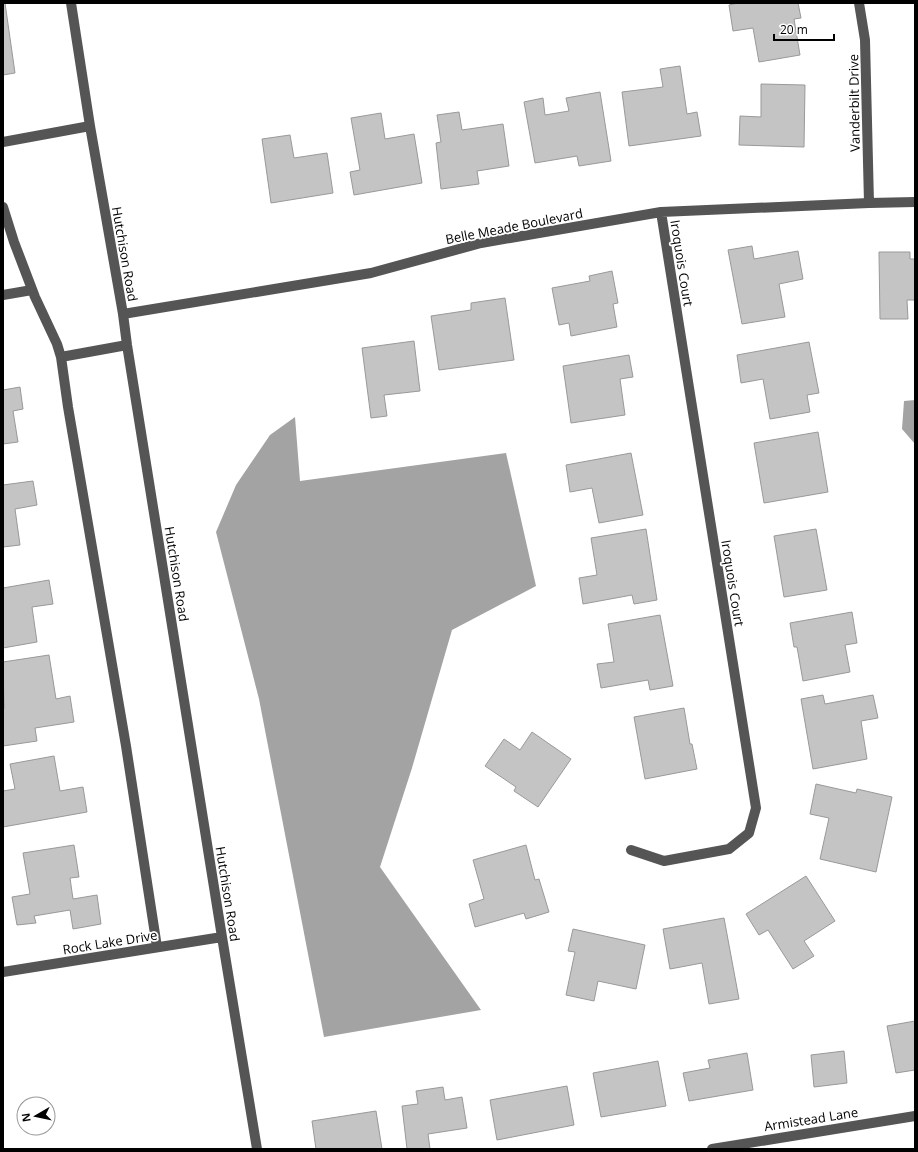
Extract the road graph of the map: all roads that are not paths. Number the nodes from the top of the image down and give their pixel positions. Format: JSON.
{"nodes":[{"id":1,"x":71,"y":3,"type":"edge"},
{"id":2,"x":859,"y":3,"type":"edge"},
{"id":3,"x":90,"y":126,"type":"junction"},
{"id":4,"x":3,"y":142,"type":"edge"},
{"id":5,"x":915,"y":202,"type":"edge"},
{"id":6,"x":869,"y":203,"type":"junction"},
{"id":7,"x":3,"y":207,"type":"edge"},
{"id":8,"x":661,"y":212,"type":"junction"},
{"id":9,"x":32,"y":290,"type":"junction"},
{"id":10,"x":3,"y":295,"type":"edge"},
{"id":11,"x":123,"y":314,"type":"junction"},
{"id":12,"x":126,"y":345,"type":"junction"},
{"id":13,"x":61,"y":357,"type":"junction"},
{"id":14,"x":631,"y":850,"type":"dead end"},
{"id":15,"x":222,"y":937,"type":"junction"},
{"id":16,"x":157,"y":947,"type":"junction"},
{"id":17,"x":3,"y":972,"type":"edge"},
{"id":18,"x":915,"y":1116,"type":"edge"},
{"id":19,"x":257,"y":1149,"type":"edge"},
{"id":20,"x":712,"y":1149,"type":"edge"}],
"edges":[{"from":1,"to":3,"type":"street","name":"Hutchison Road"},
{"from":2,"to":6,"type":"street","name":"Vanderbilt Drive"},
{"from":3,"to":4,"type":"street"},
{"from":3,"to":11,"type":"street","name":"Hutchison Road"},
{"from":5,"to":6,"type":"street","name":"Belle Meade Boulevard"},
{"from":6,"to":8,"type":"street","name":"Belle Meade Boulevard"},
{"from":7,"to":9,"type":"street"},
{"from":8,"to":11,"type":"street","name":"Belle Meade Boulevard"},
{"from":8,"to":14,"type":"street","name":"Iroquois Court"},
{"from":9,"to":10,"type":"street"},
{"from":9,"to":13,"type":"street"},
{"from":11,"to":12,"type":"street","name":"Hutchison Road"},
{"from":12,"to":13,"type":"street"},
{"from":12,"to":15,"type":"street","name":"Hutchison Road"},
{"from":13,"to":16,"type":"street"},
{"from":15,"to":16,"type":"street","name":"Rock Lake Drive"},
{"from":15,"to":19,"type":"street","name":"Hutchison Road"},
{"from":16,"to":17,"type":"street","name":"Rock Lake Drive"},
{"from":18,"to":20,"type":"street","name":"Armistead Lane"}]}
